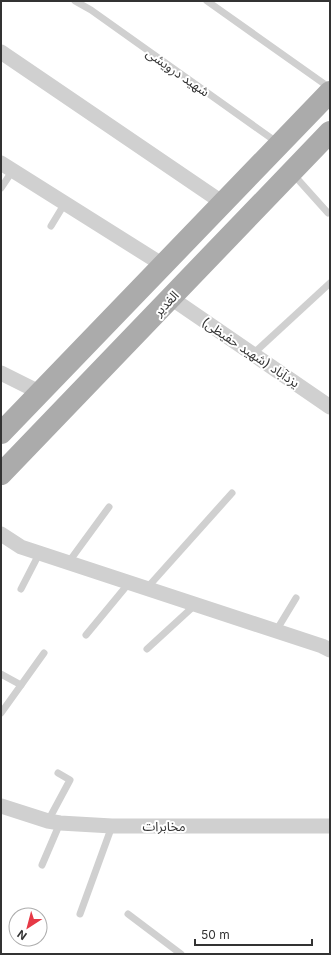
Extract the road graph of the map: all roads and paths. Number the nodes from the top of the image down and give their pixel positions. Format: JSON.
{"nodes":[{"id":1,"x":75,"y":1,"type":"edge"},
{"id":2,"x":207,"y":1,"type":"edge"},
{"id":3,"x":1,"y":52,"type":"edge"},
{"id":4,"x":330,"y":88,"type":"edge"},
{"id":5,"x":330,"y":92,"type":"edge"},
{"id":6,"x":330,"y":132,"type":"edge"},
{"id":7,"x":279,"y":144,"type":"junction"},
{"id":8,"x":7,"y":167,"type":"edge"},
{"id":9,"x":292,"y":172,"type":"junction"},
{"id":10,"x":1,"y":188,"type":"edge"},
{"id":11,"x":65,"y":203,"type":"junction"},
{"id":12,"x":223,"y":203,"type":"junction"},
{"id":13,"x":328,"y":213,"type":"dead end"},
{"id":14,"x":51,"y":226,"type":"dead end"},
{"id":15,"x":163,"y":265,"type":"junction"},
{"id":16,"x":330,"y":283,"type":"edge"},
{"id":17,"x":171,"y":298,"type":"junction"},
{"id":18,"x":254,"y":354,"type":"junction"},
{"id":19,"x":1,"y":373,"type":"edge"},
{"id":20,"x":40,"y":392,"type":"junction"},
{"id":21,"x":330,"y":407,"type":"edge"},
{"id":22,"x":1,"y":433,"type":"edge"},
{"id":23,"x":1,"y":474,"type":"edge"},
{"id":24,"x":232,"y":493,"type":"dead end"},
{"id":25,"x":109,"y":507,"type":"dead end"},
{"id":26,"x":1,"y":534,"type":"edge"},
{"id":27,"x":40,"y":554,"type":"junction"},
{"id":28,"x":68,"y":563,"type":"junction"},
{"id":29,"x":129,"y":583,"type":"junction"},
{"id":30,"x":146,"y":588,"type":"junction"},
{"id":31,"x":21,"y":589,"type":"dead end"},
{"id":32,"x":296,"y":598,"type":"dead end"},
{"id":33,"x":195,"y":604,"type":"junction"},
{"id":34,"x":276,"y":631,"type":"junction"},
{"id":35,"x":86,"y":634,"type":"dead end"},
{"id":36,"x":147,"y":650,"type":"dead end"},
{"id":37,"x":330,"y":650,"type":"edge"},
{"id":38,"x":44,"y":653,"type":"dead end"},
{"id":39,"x":1,"y":674,"type":"edge"},
{"id":40,"x":21,"y":685,"type":"junction"},
{"id":41,"x":1,"y":713,"type":"edge"},
{"id":42,"x":58,"y":773,"type":"dead end"},
{"id":43,"x":1,"y":806,"type":"edge"},
{"id":44,"x":54,"y":822,"type":"junction"},
{"id":45,"x":112,"y":826,"type":"junction"},
{"id":46,"x":330,"y":826,"type":"edge"},
{"id":47,"x":42,"y":865,"type":"dead end"},
{"id":48,"x":80,"y":914,"type":"dead end"},
{"id":49,"x":128,"y":914,"type":"dead end"},
{"id":50,"x":181,"y":954,"type":"edge"}],
"edges":[{"from":1,"to":7,"type":"lane","name":"شهید درویشی"},
{"from":2,"to":4,"type":"lane"},
{"from":3,"to":12,"type":"street"},
{"from":5,"to":7,"type":"main road"},
{"from":6,"to":9,"type":"main road","name":"الغدیر"},
{"from":7,"to":12,"type":"main road"},
{"from":8,"to":10,"type":"lane"},
{"from":8,"to":11,"type":"street"},
{"from":9,"to":13,"type":"lane"},
{"from":9,"to":17,"type":"main road","name":"الغدیر"},
{"from":11,"to":14,"type":"lane"},
{"from":11,"to":15,"type":"street"},
{"from":12,"to":15,"type":"main road"},
{"from":15,"to":20,"type":"main road"},
{"from":16,"to":18,"type":"lane"},
{"from":17,"to":18,"type":"street","name":"یزدآباد (شهید حفیظی)"},
{"from":17,"to":23,"type":"main road","name":"الغدیر"},
{"from":18,"to":21,"type":"street","name":"یزدآباد (شهید حفیظی)"},
{"from":19,"to":20,"type":"street"},
{"from":20,"to":22,"type":"main road"},
{"from":24,"to":30,"type":"lane"},
{"from":25,"to":28,"type":"lane"},
{"from":26,"to":27,"type":"street"},
{"from":27,"to":28,"type":"street"},
{"from":27,"to":31,"type":"lane"},
{"from":28,"to":29,"type":"street"},
{"from":29,"to":30,"type":"street"},
{"from":29,"to":35,"type":"lane"},
{"from":30,"to":33,"type":"street"},
{"from":32,"to":34,"type":"lane"},
{"from":33,"to":34,"type":"street"},
{"from":33,"to":36,"type":"lane"},
{"from":34,"to":37,"type":"street"},
{"from":38,"to":40,"type":"lane"},
{"from":39,"to":40,"type":"lane"},
{"from":40,"to":41,"type":"lane"},
{"from":42,"to":44,"type":"lane"},
{"from":43,"to":44,"type":"street","name":"مخابرات"},
{"from":44,"to":45,"type":"street","name":"مخابرات"},
{"from":44,"to":47,"type":"lane"},
{"from":45,"to":46,"type":"street","name":"مخابرات"},
{"from":45,"to":48,"type":"lane"},
{"from":49,"to":50,"type":"lane"}]}
